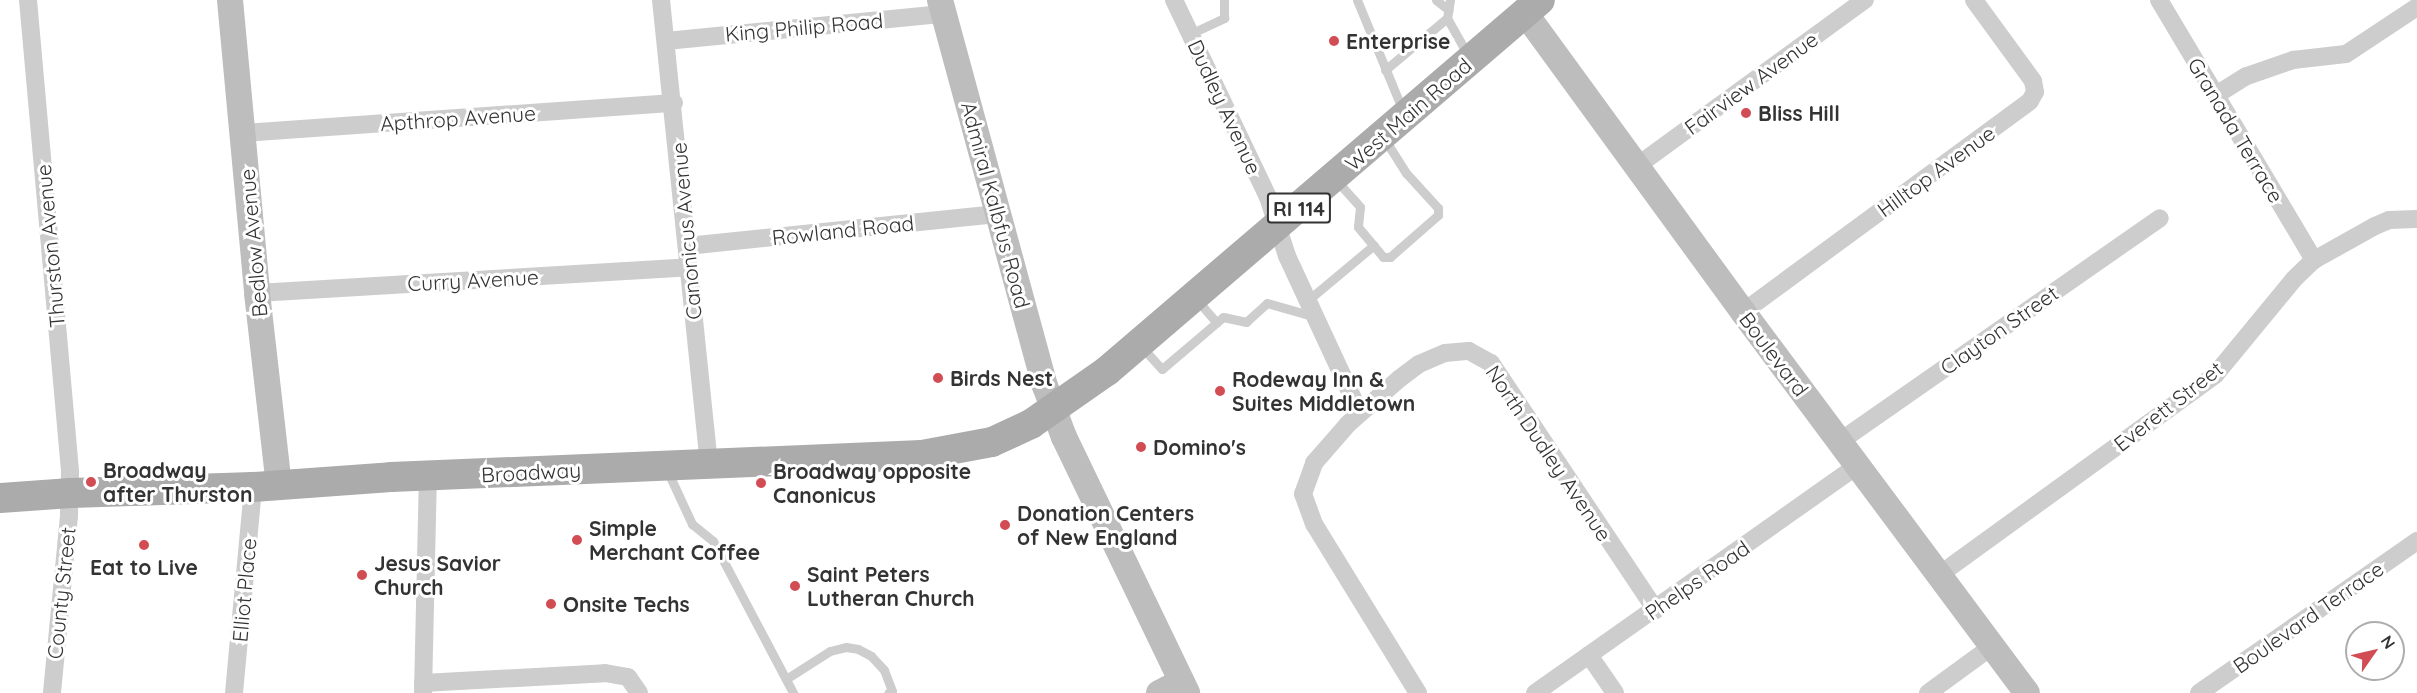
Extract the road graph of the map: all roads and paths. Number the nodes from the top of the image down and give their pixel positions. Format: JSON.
{"nodes":[{"id":1,"x":28,"y":0,"type":"edge"},
{"id":2,"x":230,"y":0,"type":"edge"},
{"id":3,"x":661,"y":0,"type":"edge"},
{"id":4,"x":1174,"y":0,"type":"edge"},
{"id":5,"x":1224,"y":0,"type":"edge"},
{"id":6,"x":1357,"y":0,"type":"edge"},
{"id":7,"x":1436,"y":0,"type":"edge"},
{"id":8,"x":1865,"y":0,"type":"edge"},
{"id":9,"x":1974,"y":0,"type":"edge"},
{"id":10,"x":2160,"y":0,"type":"edge"},
{"id":11,"x":1532,"y":6,"type":"edge"},
{"id":12,"x":941,"y":7,"type":"edge"},
{"id":13,"x":2417,"y":7,"type":"edge"},
{"id":14,"x":1449,"y":9,"type":"edge"},
{"id":15,"x":1190,"y":34,"type":"junction"},
{"id":16,"x":666,"y":41,"type":"junction"},
{"id":17,"x":1471,"y":59,"type":"junction"},
{"id":18,"x":1385,"y":70,"type":"junction"},
{"id":19,"x":2216,"y":95,"type":"junction"},
{"id":20,"x":674,"y":103,"type":"junction"},
{"id":21,"x":1405,"y":117,"type":"junction"},
{"id":22,"x":243,"y":133,"type":"junction"},
{"id":23,"x":1382,"y":136,"type":"junction"},
{"id":24,"x":1637,"y":166,"type":"junction"},
{"id":25,"x":1334,"y":178,"type":"junction"},
{"id":26,"x":999,"y":214,"type":"junction"},
{"id":27,"x":2160,"y":218,"type":"dead end"},
{"id":28,"x":2417,"y":219,"type":"edge"},
{"id":29,"x":1279,"y":226,"type":"junction"},
{"id":30,"x":1374,"y":245,"type":"junction"},
{"id":31,"x":687,"y":246,"type":"junction"},
{"id":32,"x":2314,"y":260,"type":"junction"},
{"id":33,"x":689,"y":267,"type":"junction"},
{"id":34,"x":256,"y":293,"type":"junction"},
{"id":35,"x":1195,"y":297,"type":"junction"},
{"id":36,"x":1310,"y":308,"type":"junction"},
{"id":37,"x":1743,"y":312,"type":"junction"},
{"id":38,"x":1217,"y":323,"type":"junction"},
{"id":39,"x":1140,"y":344,"type":"junction"},
{"id":40,"x":1053,"y":410,"type":"junction"},
{"id":41,"x":1360,"y":412,"type":"junction"},
{"id":42,"x":1839,"y":442,"type":"junction"},
{"id":43,"x":709,"y":462,"type":"junction"},
{"id":44,"x":664,"y":465,"type":"junction"},
{"id":45,"x":1857,"y":466,"type":"junction"},
{"id":46,"x":428,"y":477,"type":"junction"},
{"id":47,"x":266,"y":486,"type":"junction"},
{"id":48,"x":71,"y":493,"type":"junction"},
{"id":49,"x":0,"y":498,"type":"edge"},
{"id":50,"x":2417,"y":541,"type":"edge"},
{"id":51,"x":1939,"y":575,"type":"junction"},
{"id":52,"x":1656,"y":610,"type":"junction"},
{"id":53,"x":1991,"y":647,"type":"junction"},
{"id":54,"x":1589,"y":655,"type":"junction"},
{"id":55,"x":786,"y":679,"type":"junction"},
{"id":56,"x":423,"y":688,"type":"edge"},
{"id":57,"x":1175,"y":689,"type":"edge"},
{"id":58,"x":52,"y":693,"type":"edge"},
{"id":59,"x":234,"y":693,"type":"edge"},
{"id":60,"x":639,"y":693,"type":"edge"},
{"id":61,"x":793,"y":693,"type":"edge"},
{"id":62,"x":888,"y":693,"type":"edge"},
{"id":63,"x":1418,"y":693,"type":"edge"},
{"id":64,"x":1535,"y":693,"type":"edge"},
{"id":65,"x":1615,"y":693,"type":"edge"},
{"id":66,"x":1928,"y":693,"type":"edge"},
{"id":67,"x":2027,"y":693,"type":"edge"},
{"id":68,"x":2199,"y":693,"type":"edge"}],
"edges":[{"from":1,"to":48,"type":"street","name":"Thurston Avenue"},
{"from":2,"to":22,"type":"street","name":"Bedlow Avenue"},
{"from":3,"to":16,"type":"street","name":"Canonicus Avenue"},
{"from":4,"to":15,"type":"street","name":"Dudley Avenue"},
{"from":5,"to":15,"type":"lane"},
{"from":6,"to":18,"type":"lane"},
{"from":7,"to":14,"type":"lane"},
{"from":8,"to":24,"type":"street","name":"Fairview Avenue"},
{"from":9,"to":37,"type":"street","name":"Hilltop Avenue"},
{"from":10,"to":19,"type":"street","name":"Granada Terrace"},
{"from":11,"to":17,"type":"main road","name":"West Main Road","number":"RI 114"},
{"from":11,"to":24,"type":"street","name":"Boulevard"},
{"from":12,"to":16,"type":"street","name":"King Philip Road"},
{"from":12,"to":26,"type":"street","name":"Admiral Kalbfus Road"},
{"from":13,"to":19,"type":"street"},
{"from":14,"to":17,"type":"lane"},
{"from":14,"to":18,"type":"lane"},
{"from":15,"to":29,"type":"street","name":"Dudley Avenue"},
{"from":16,"to":20,"type":"street","name":"Canonicus Avenue"},
{"from":17,"to":21,"type":"main road","name":"West Main Road","number":"RI 114"},
{"from":18,"to":21,"type":"lane"},
{"from":19,"to":32,"type":"street","name":"Granada Terrace"},
{"from":20,"to":22,"type":"street","name":"Apthrop Avenue"},
{"from":20,"to":31,"type":"street","name":"Canonicus Avenue"},
{"from":21,"to":23,"type":"main road","name":"West Main Road","number":"RI 114"},
{"from":22,"to":34,"type":"street","name":"Bedlow Avenue"},
{"from":23,"to":25,"type":"main road","name":"West Main Road","number":"RI 114"},
{"from":23,"to":30,"type":"lane"},
{"from":24,"to":37,"type":"street","name":"Boulevard"},
{"from":25,"to":29,"type":"main road","name":"West Main Road","number":"RI 114"},
{"from":25,"to":30,"type":"lane"},
{"from":26,"to":31,"type":"street","name":"Rowland Road"},
{"from":26,"to":40,"type":"street","name":"Admiral Kalbfus Road"},
{"from":27,"to":42,"type":"street","name":"Clayton Street"},
{"from":28,"to":32,"type":"street","name":"Everett Street"},
{"from":29,"to":35,"type":"main road","name":"West Main Road","number":"RI 114"},
{"from":29,"to":36,"type":"street","name":"Dudley Avenue"},
{"from":30,"to":36,"type":"lane"},
{"from":31,"to":33,"type":"street","name":"Canonicus Avenue"},
{"from":32,"to":51,"type":"street","name":"Everett Street"},
{"from":33,"to":34,"type":"street","name":"Curry Avenue"},
{"from":33,"to":43,"type":"street","name":"Canonicus Avenue"},
{"from":34,"to":47,"type":"street","name":"Bedlow Avenue"},
{"from":35,"to":38,"type":"lane"},
{"from":35,"to":39,"type":"main road","name":"West Main Road","number":"RI 114"},
{"from":36,"to":38,"type":"lane"},
{"from":36,"to":41,"type":"street","name":"Dudley Avenue"},
{"from":37,"to":42,"type":"street","name":"Boulevard"},
{"from":38,"to":39,"type":"lane"},
{"from":39,"to":40,"type":"main road","name":"West Main Road","number":"RI 114"},
{"from":40,"to":43,"type":"main road","name":"Broadway"},
{"from":40,"to":57,"type":"street","name":"Admiral Kalbfus Road"},
{"from":41,"to":52,"type":"street","name":"North Dudley Avenue"},
{"from":41,"to":63,"type":"street","name":"North Dudley Avenue"},
{"from":42,"to":45,"type":"street","name":"Boulevard"},
{"from":43,"to":44,"type":"main road","name":"Broadway"},
{"from":44,"to":46,"type":"main road","name":"Broadway"},
{"from":44,"to":55,"type":"lane"},
{"from":45,"to":51,"type":"street","name":"Boulevard"},
{"from":45,"to":52,"type":"street","name":"Phelps Road"},
{"from":46,"to":47,"type":"main road","name":"Broadway"},
{"from":46,"to":56,"type":"street"},
{"from":47,"to":48,"type":"main road","name":"Broadway"},
{"from":47,"to":59,"type":"street","name":"Elliot Place"},
{"from":48,"to":49,"type":"main road","name":"Broadway"},
{"from":48,"to":58,"type":"street","name":"County Street"},
{"from":50,"to":68,"type":"street","name":"Boulevard Terrace"},
{"from":51,"to":53,"type":"street","name":"Boulevard"},
{"from":52,"to":54,"type":"street","name":"Phelps Road"},
{"from":53,"to":66,"type":"street"},
{"from":53,"to":67,"type":"street","name":"Boulevard"},
{"from":54,"to":64,"type":"street","name":"Phelps Road"},
{"from":54,"to":65,"type":"street"},
{"from":55,"to":61,"type":"lane"},
{"from":55,"to":62,"type":"lane"},
{"from":56,"to":60,"type":"street"}]}
